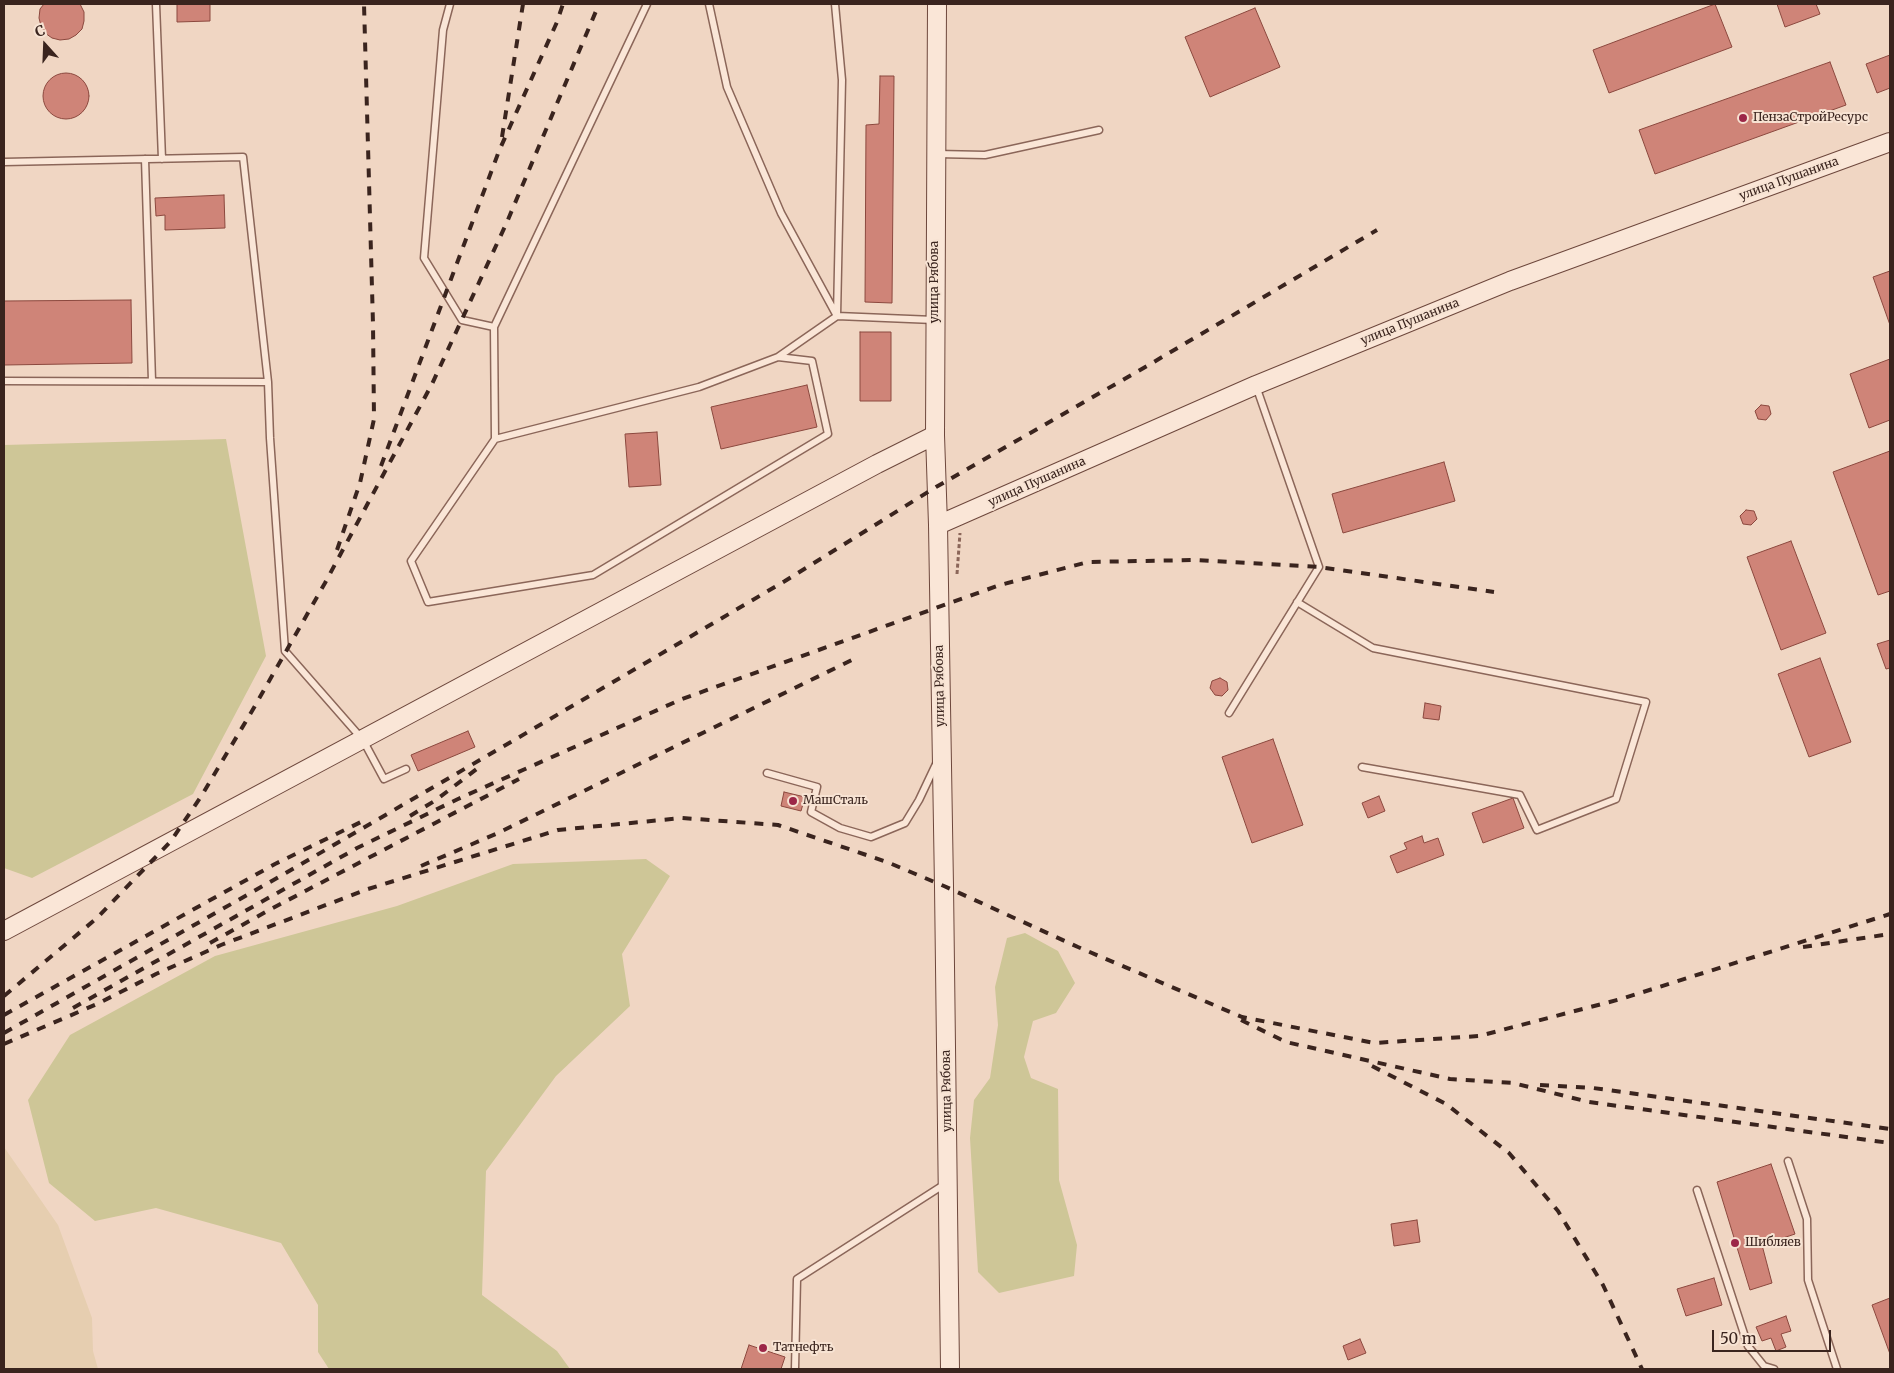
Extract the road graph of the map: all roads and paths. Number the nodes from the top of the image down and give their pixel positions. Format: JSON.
{"nodes":[{"id":1,"x":156,"y":4,"type":"edge"},
{"id":2,"x":450,"y":4,"type":"edge"},
{"id":3,"x":647,"y":4,"type":"edge"},
{"id":4,"x":709,"y":4,"type":"edge"},
{"id":5,"x":834,"y":4,"type":"edge"},
{"id":6,"x":936,"y":4,"type":"edge"},
{"id":7,"x":1099,"y":130,"type":"dead end"},
{"id":8,"x":1890,"y":142,"type":"edge"},
{"id":9,"x":936,"y":154,"type":"junction"},
{"id":10,"x":145,"y":159,"type":"junction"},
{"id":11,"x":162,"y":159,"type":"junction"},
{"id":12,"x":4,"y":162,"type":"edge"},
{"id":13,"x":837,"y":316,"type":"junction"},
{"id":14,"x":935,"y":320,"type":"junction"},
{"id":15,"x":494,"y":327,"type":"junction"},
{"id":16,"x":778,"y":357,"type":"junction"},
{"id":17,"x":4,"y":381,"type":"edge"},
{"id":18,"x":152,"y":381,"type":"junction"},
{"id":19,"x":268,"y":382,"type":"junction"},
{"id":20,"x":1256,"y":385,"type":"junction"},
{"id":21,"x":935,"y":435,"type":"junction"},
{"id":22,"x":496,"y":439,"type":"junction"},
{"id":23,"x":938,"y":525,"type":"junction"},
{"id":24,"x":1298,"y":602,"type":"junction"},
{"id":25,"x":1229,"y":713,"type":"dead end"},
{"id":26,"x":363,"y":740,"type":"junction"},
{"id":27,"x":942,"y":752,"type":"junction"},
{"id":28,"x":1362,"y":767,"type":"dead end"},
{"id":29,"x":406,"y":769,"type":"dead end"},
{"id":30,"x":767,"y":773,"type":"dead end"},
{"id":31,"x":4,"y":930,"type":"edge"},
{"id":32,"x":1788,"y":1161,"type":"dead end"},
{"id":33,"x":948,"y":1182,"type":"junction"},
{"id":34,"x":1697,"y":1190,"type":"dead end"},
{"id":35,"x":794,"y":1369,"type":"edge"},
{"id":36,"x":950,"y":1369,"type":"edge"},
{"id":37,"x":1774,"y":1369,"type":"edge"},
{"id":38,"x":1837,"y":1369,"type":"edge"}],
"edges":[{"from":1,"to":11,"type":"lane"},
{"from":2,"to":15,"type":"lane"},
{"from":3,"to":15,"type":"lane"},
{"from":4,"to":13,"type":"lane"},
{"from":5,"to":13,"type":"lane"},
{"from":6,"to":9,"type":"street","name":"улица Рябова"},
{"from":7,"to":9,"type":"lane"},
{"from":8,"to":20,"type":"street","name":"улица Пушанина"},
{"from":9,"to":14,"type":"street","name":"улица Рябова"},
{"from":10,"to":11,"type":"lane"},
{"from":10,"to":12,"type":"lane"},
{"from":10,"to":18,"type":"lane"},
{"from":11,"to":19,"type":"lane"},
{"from":13,"to":14,"type":"lane"},
{"from":13,"to":16,"type":"lane"},
{"from":14,"to":21,"type":"street","name":"улица Рябова"},
{"from":15,"to":22,"type":"lane"},
{"from":16,"to":22,"type":"lane"},
{"from":16,"to":22,"type":"lane"},
{"from":17,"to":18,"type":"lane"},
{"from":18,"to":19,"type":"lane"},
{"from":19,"to":26,"type":"lane"},
{"from":20,"to":23,"type":"street","name":"улица Пушанина"},
{"from":20,"to":24,"type":"lane"},
{"from":21,"to":23,"type":"street","name":"улица Рябова"},
{"from":21,"to":26,"type":"street"},
{"from":23,"to":27,"type":"street","name":"улица Рябова"},
{"from":24,"to":25,"type":"lane"},
{"from":24,"to":28,"type":"lane"},
{"from":26,"to":29,"type":"lane"},
{"from":26,"to":31,"type":"street"},
{"from":27,"to":30,"type":"lane"},
{"from":27,"to":33,"type":"street","name":"улица Рябова"},
{"from":32,"to":38,"type":"lane"},
{"from":33,"to":35,"type":"lane"},
{"from":33,"to":36,"type":"street","name":"улица Рябова"},
{"from":34,"to":37,"type":"lane"}]}
